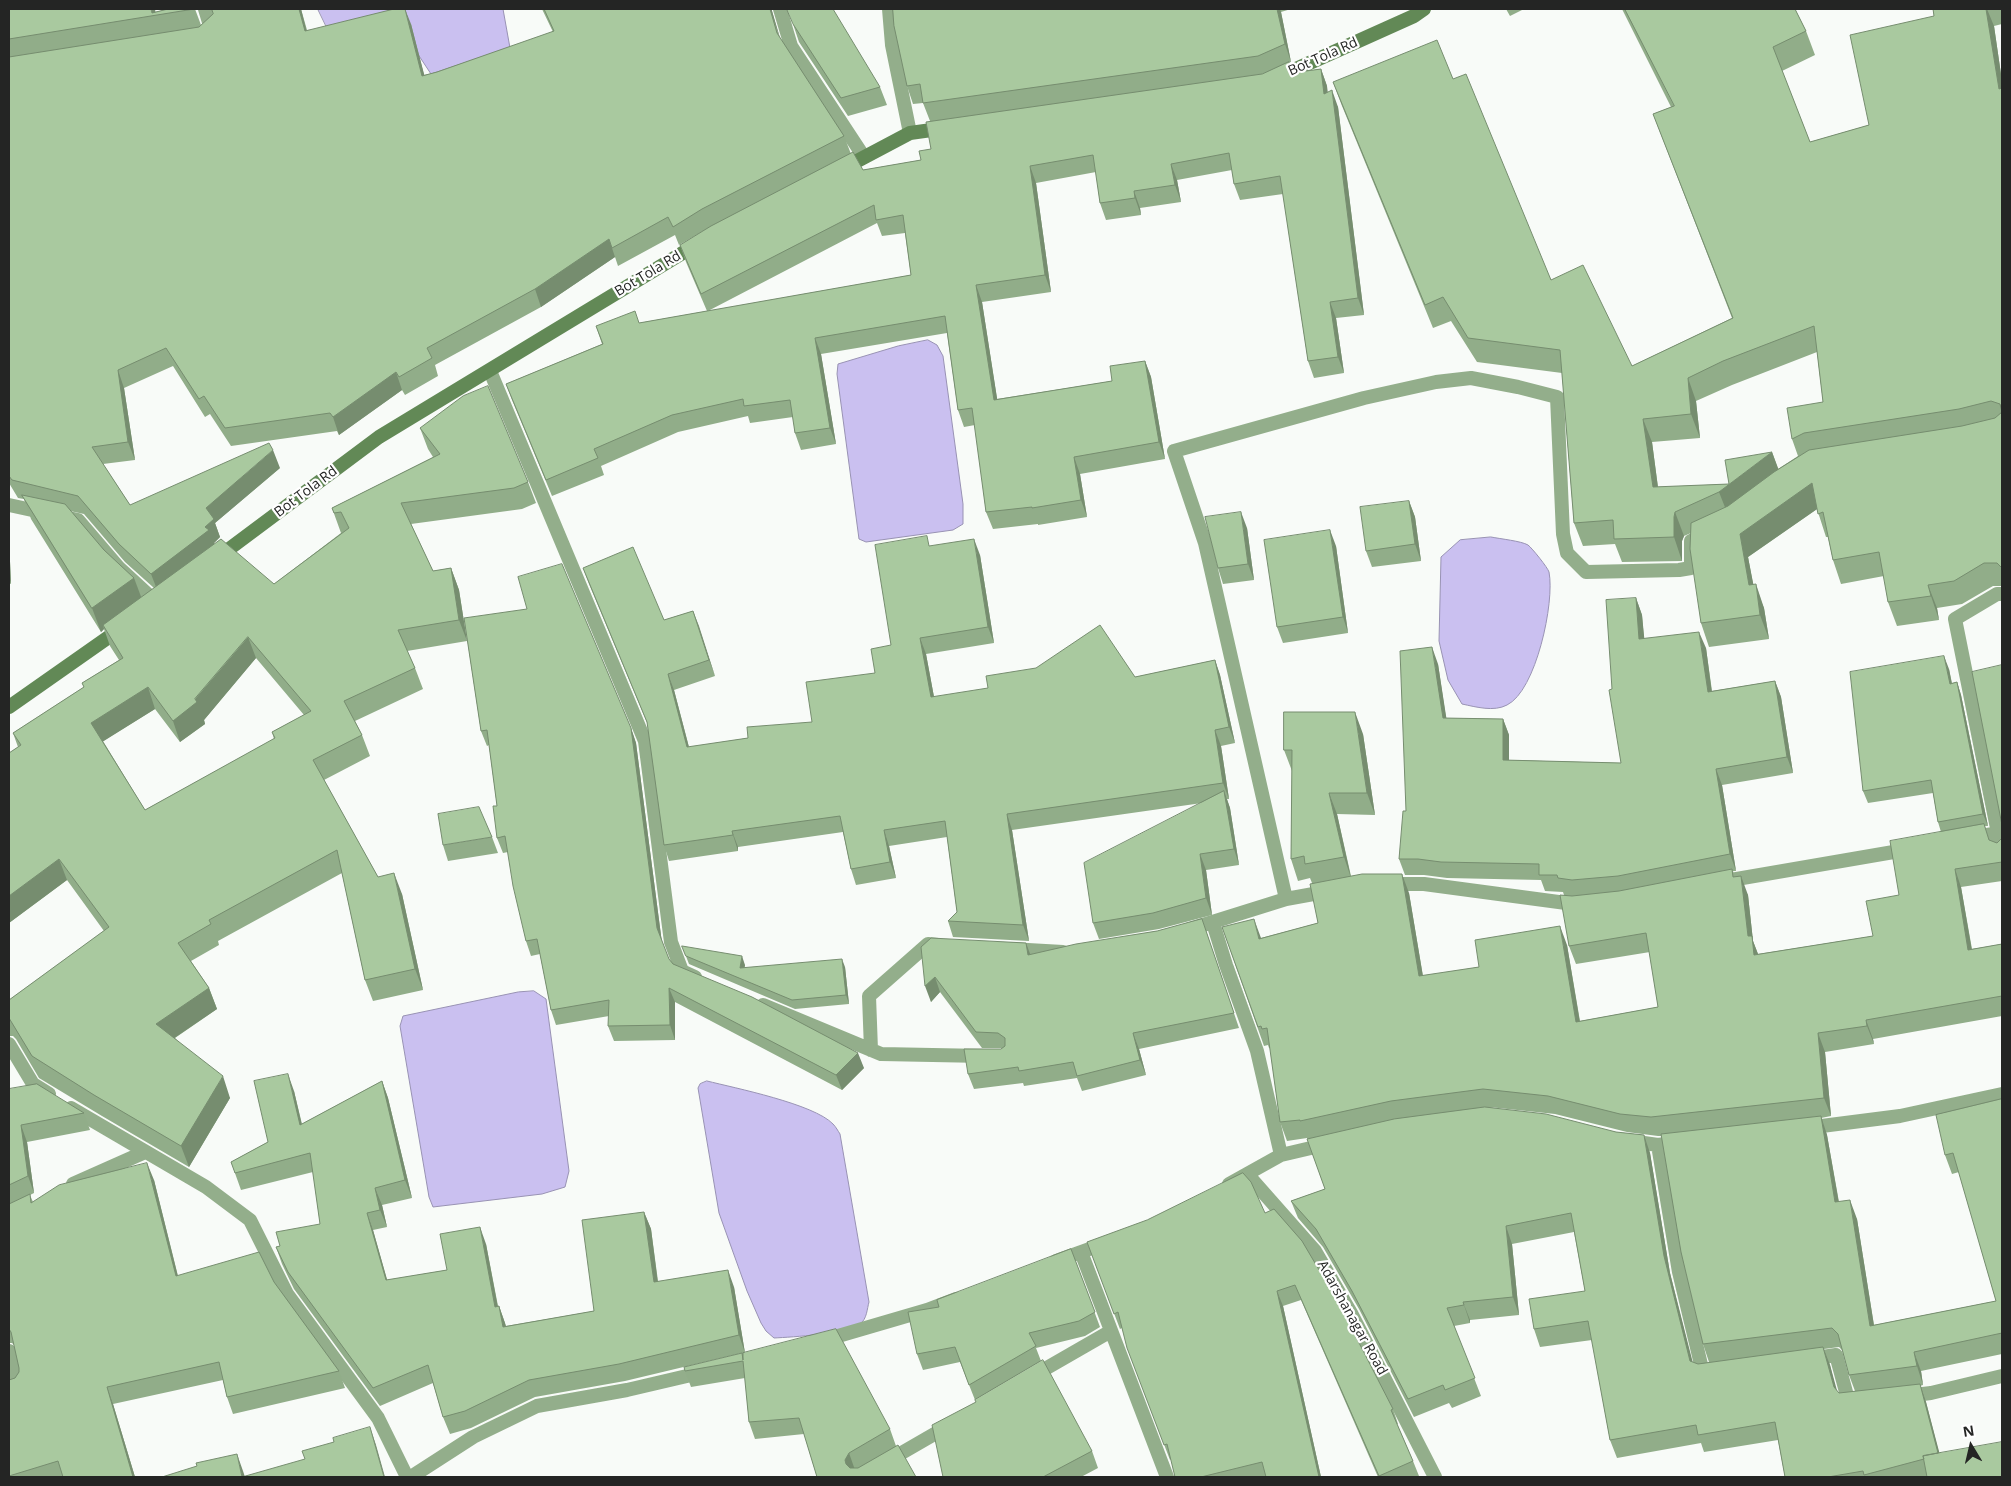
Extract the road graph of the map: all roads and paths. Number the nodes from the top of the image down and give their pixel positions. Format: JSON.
{"nodes":[{"id":1,"x":205,"y":9,"type":"edge"},
{"id":2,"x":780,"y":9,"type":"edge"},
{"id":3,"x":889,"y":9,"type":"edge"},
{"id":4,"x":1424,"y":9,"type":"edge"},
{"id":5,"x":195,"y":38,"type":"edge"},
{"id":6,"x":1267,"y":82,"type":"edge"},
{"id":7,"x":958,"y":126,"type":"edge"},
{"id":8,"x":910,"y":133,"type":"junction"},
{"id":9,"x":864,"y":158,"type":"junction"},
{"id":10,"x":828,"y":176,"type":"edge"},
{"id":11,"x":713,"y":235,"type":"edge"},
{"id":12,"x":490,"y":371,"type":"junction"},
{"id":13,"x":9,"y":505,"type":"edge"},
{"id":14,"x":1707,"y":534,"type":"edge"},
{"id":15,"x":205,"y":567,"type":"edge"},
{"id":16,"x":2002,"y":594,"type":"edge"},
{"id":17,"x":157,"y":603,"type":"edge"},
{"id":18,"x":134,"y":619,"type":"edge"},
{"id":19,"x":9,"y":707,"type":"edge"},
{"id":20,"x":1998,"y":833,"type":"junction"},
{"id":21,"x":1959,"y":840,"type":"edge"},
{"id":22,"x":1920,"y":847,"type":"edge"},
{"id":23,"x":2002,"y":853,"type":"edge"},
{"id":24,"x":1377,"y":884,"type":"edge"},
{"id":25,"x":1709,"y":885,"type":"edge"},
{"id":26,"x":1341,"y":889,"type":"edge"},
{"id":27,"x":1286,"y":899,"type":"junction"},
{"id":28,"x":1597,"y":904,"type":"edge"},
{"id":29,"x":1213,"y":923,"type":"junction"},
{"id":30,"x":1170,"y":935,"type":"edge"},
{"id":31,"x":947,"y":945,"type":"edge"},
{"id":32,"x":995,"y":948,"type":"edge"},
{"id":33,"x":1080,"y":951,"type":"edge"},
{"id":34,"x":709,"y":983,"type":"edge"},
{"id":35,"x":754,"y":1001,"type":"edge"},
{"id":36,"x":9,"y":1044,"type":"edge"},
{"id":37,"x":872,"y":1050,"type":"junction"},
{"id":38,"x":993,"y":1056,"type":"edge"},
{"id":39,"x":2002,"y":1094,"type":"edge"},
{"id":40,"x":1796,"y":1130,"type":"edge"},
{"id":41,"x":1616,"y":1139,"type":"edge"},
{"id":42,"x":1344,"y":1140,"type":"edge"},
{"id":43,"x":1697,"y":1140,"type":"edge"},
{"id":44,"x":1658,"y":1145,"type":"junction"},
{"id":45,"x":145,"y":1152,"type":"junction"},
{"id":46,"x":1281,"y":1155,"type":"junction"},
{"id":47,"x":1247,"y":1174,"type":"junction"},
{"id":48,"x":63,"y":1189,"type":"edge"},
{"id":49,"x":1214,"y":1191,"type":"edge"},
{"id":50,"x":1115,"y":1239,"type":"edge"},
{"id":51,"x":1081,"y":1252,"type":"junction"},
{"id":52,"x":1047,"y":1265,"type":"edge"},
{"id":53,"x":973,"y":1293,"type":"edge"},
{"id":54,"x":1111,"y":1331,"type":"junction"},
{"id":55,"x":812,"y":1343,"type":"edge"},
{"id":56,"x":9,"y":1351,"type":"edge"},
{"id":57,"x":1798,"y":1361,"type":"edge"},
{"id":58,"x":719,"y":1368,"type":"edge"},
{"id":59,"x":1722,"y":1371,"type":"edge"},
{"id":60,"x":2002,"y":1376,"type":"edge"},
{"id":61,"x":1016,"y":1387,"type":"edge"},
{"id":62,"x":9,"y":1391,"type":"edge"},
{"id":63,"x":1894,"y":1398,"type":"edge"},
{"id":64,"x":1867,"y":1401,"type":"edge"},
{"id":65,"x":966,"y":1416,"type":"edge"},
{"id":66,"x":409,"y":1477,"type":"edge"},
{"id":67,"x":860,"y":1477,"type":"edge"},
{"id":68,"x":1167,"y":1477,"type":"edge"},
{"id":69,"x":1435,"y":1477,"type":"edge"}],
"edges":[{"from":1,"to":5,"type":"street"},
{"from":2,"to":9,"type":"street"},
{"from":3,"to":8,"type":"street"},
{"from":4,"to":6,"type":"main road","name":"Bot Tola Rd"},
{"from":7,"to":8,"type":"main road"},
{"from":8,"to":9,"type":"main road"},
{"from":9,"to":10,"type":"main road"},
{"from":11,"to":12,"type":"main road","name":"Bot Tola Rd"},
{"from":12,"to":15,"type":"main road","name":"Bot Tola Rd"},
{"from":12,"to":34,"type":"street"},
{"from":13,"to":17,"type":"street"},
{"from":14,"to":27,"type":"street"},
{"from":16,"to":20,"type":"street"},
{"from":18,"to":19,"type":"main road"},
{"from":20,"to":21,"type":"street"},
{"from":20,"to":23,"type":"street"},
{"from":22,"to":25,"type":"street"},
{"from":24,"to":28,"type":"street"},
{"from":26,"to":27,"type":"street"},
{"from":27,"to":29,"type":"street"},
{"from":29,"to":30,"type":"street"},
{"from":29,"to":46,"type":"street"},
{"from":31,"to":37,"type":"street"},
{"from":32,"to":33,"type":"street"},
{"from":35,"to":37,"type":"street"},
{"from":36,"to":45,"type":"street"},
{"from":37,"to":38,"type":"street"},
{"from":39,"to":40,"type":"street"},
{"from":41,"to":44,"type":"street"},
{"from":42,"to":46,"type":"street"},
{"from":43,"to":44,"type":"street"},
{"from":44,"to":59,"type":"street"},
{"from":45,"to":48,"type":"street"},
{"from":45,"to":66,"type":"street"},
{"from":46,"to":47,"type":"street"},
{"from":47,"to":49,"type":"street"},
{"from":47,"to":69,"type":"street","name":"Adarshanagar Road"},
{"from":50,"to":51,"type":"street"},
{"from":51,"to":52,"type":"street"},
{"from":51,"to":54,"type":"street"},
{"from":53,"to":55,"type":"street"},
{"from":54,"to":61,"type":"street"},
{"from":54,"to":68,"type":"street"},
{"from":56,"to":62,"type":"street"},
{"from":57,"to":64,"type":"street"},
{"from":58,"to":66,"type":"street"},
{"from":60,"to":63,"type":"street"},
{"from":65,"to":67,"type":"street"}]}
